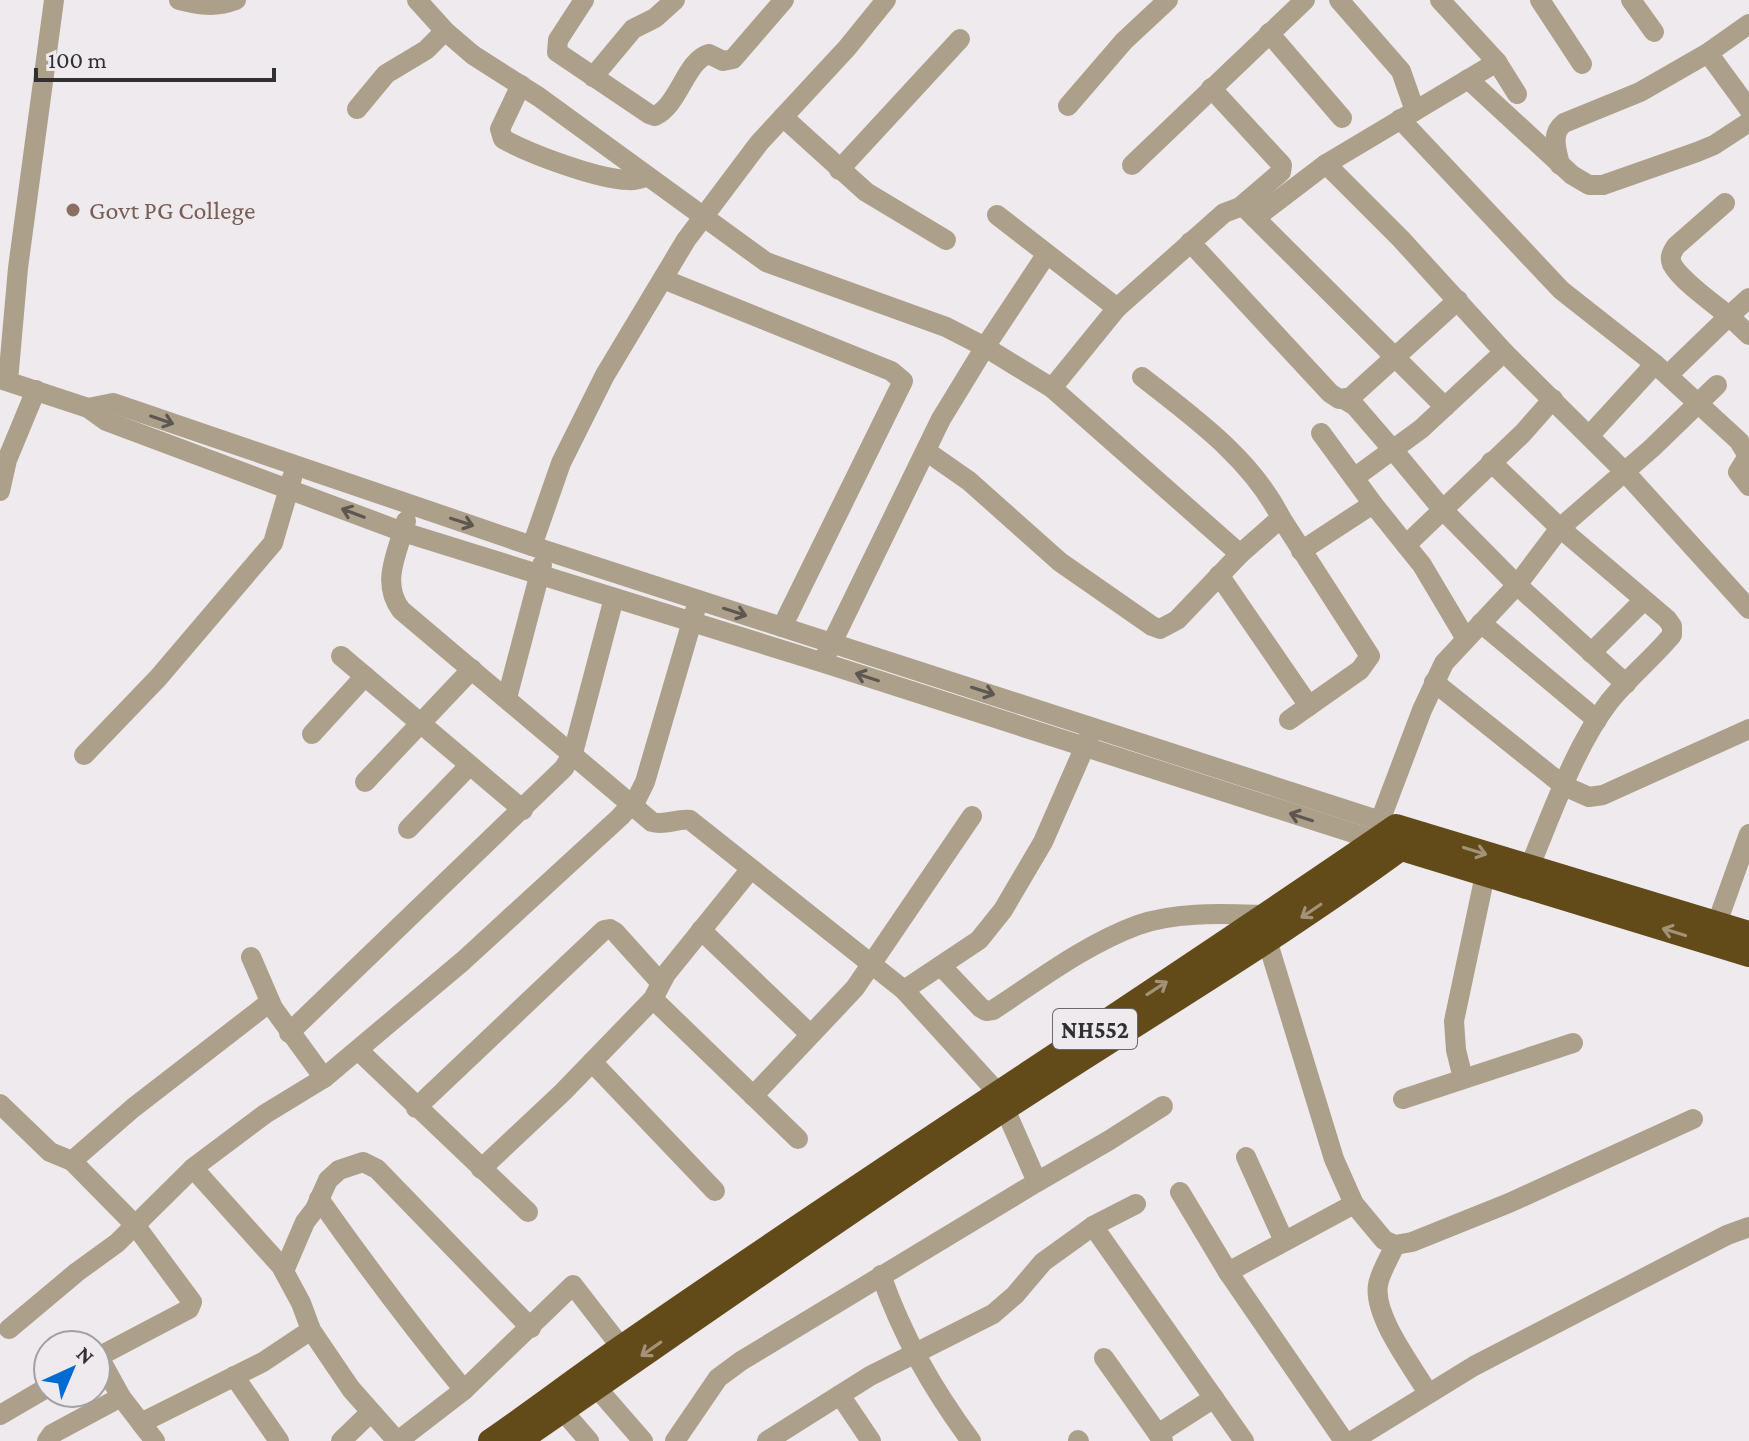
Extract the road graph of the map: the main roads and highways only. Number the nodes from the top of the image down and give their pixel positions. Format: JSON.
{"nodes":[{"id":1,"x":1395,"y":834,"type":"junction"},
{"id":2,"x":1749,"y":933,"type":"edge"},
{"id":3,"x":1749,"y":955,"type":"edge"},
{"id":4,"x":1001,"y":1101,"type":"junction"},
{"id":5,"x":490,"y":1441,"type":"edge"},
{"id":6,"x":519,"y":1441,"type":"edge"}],
"edges":[{"from":1,"to":2,"type":"highway","one_way":true},
{"from":3,"to":1,"type":"highway","one_way":true},
{"from":4,"to":1,"type":"highway","number":"NH552","one_way":true},
{"from":1,"to":4,"type":"highway","number":"NH552","one_way":true},
{"from":4,"to":5,"type":"highway","number":"NH552"},
{"from":4,"to":6,"type":"highway","number":"NH552","one_way":true}]}
